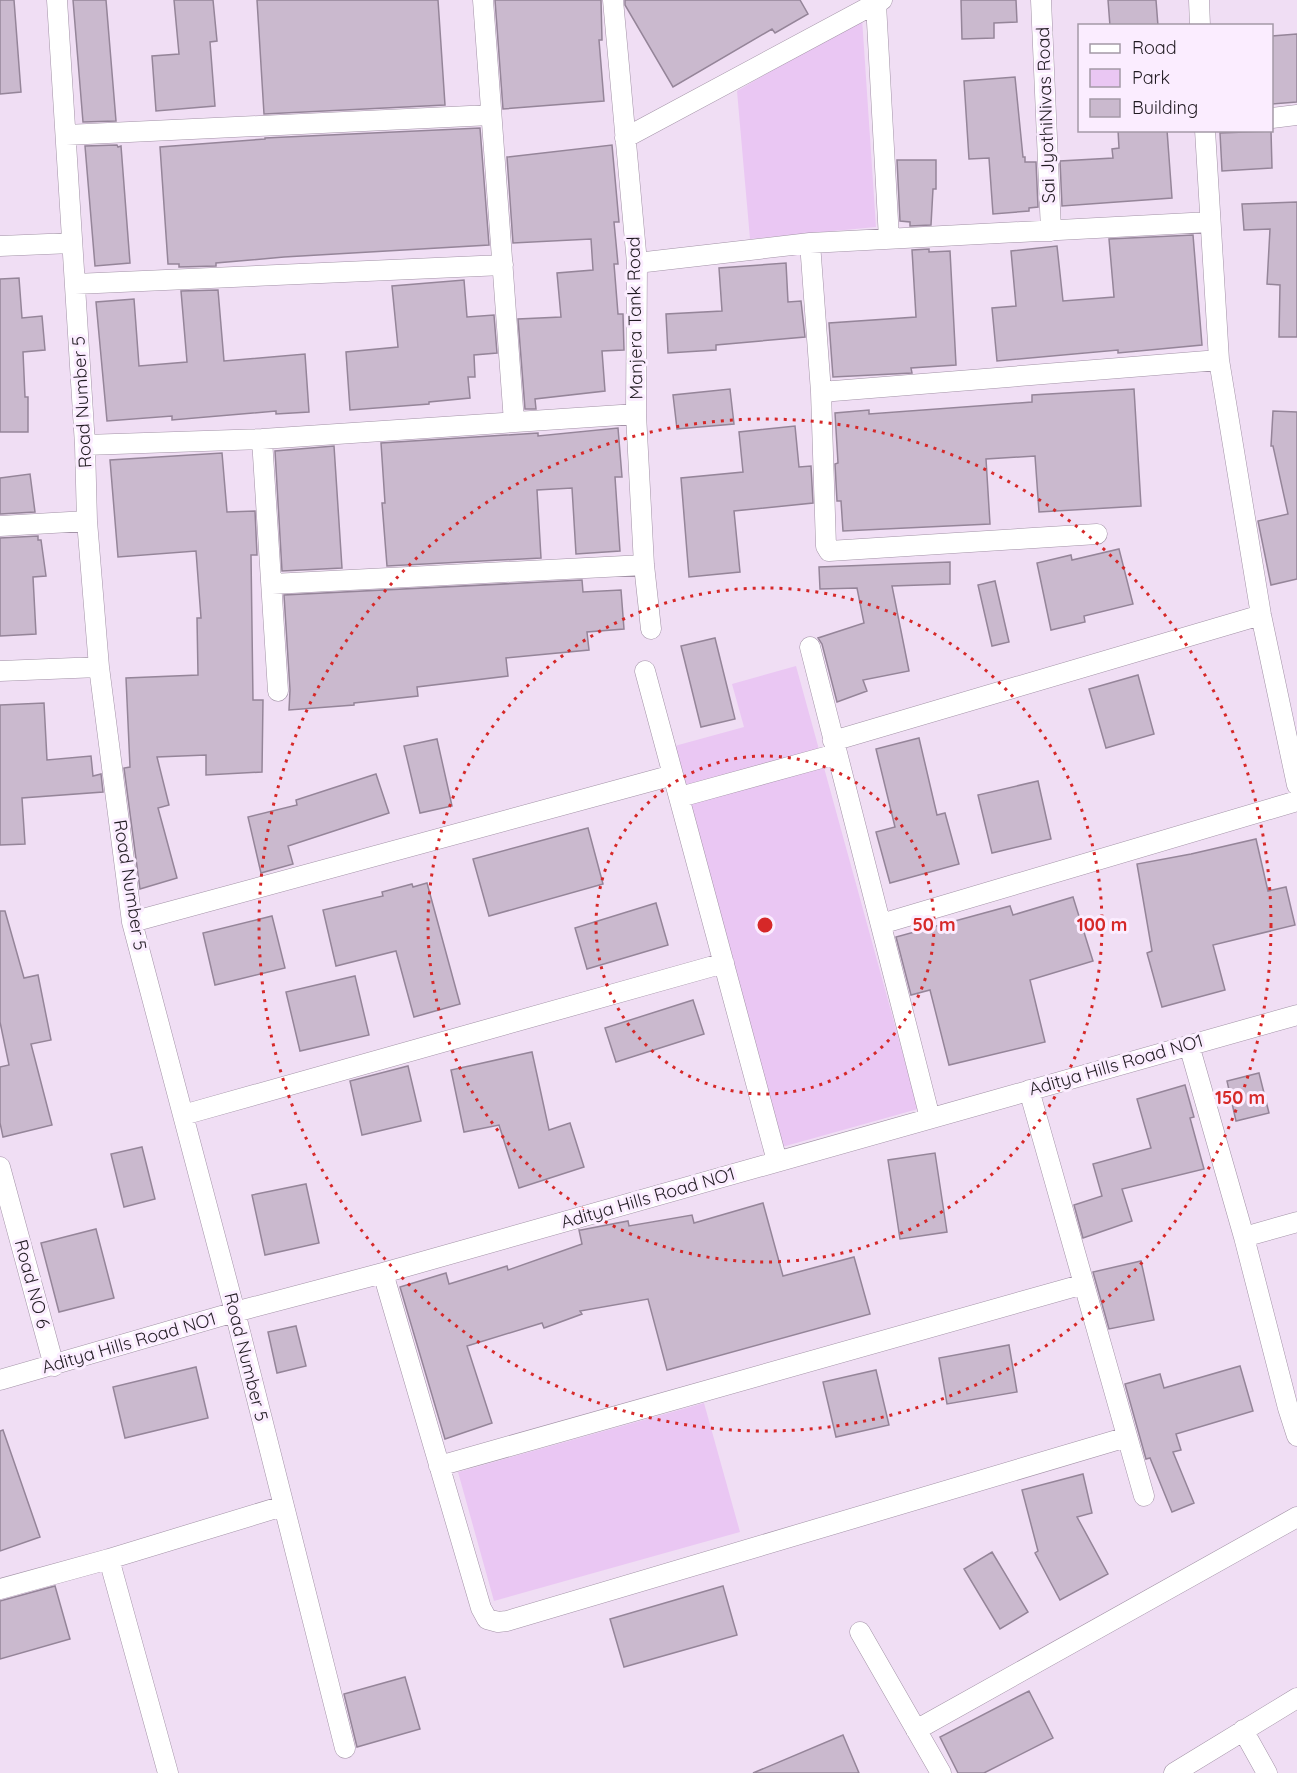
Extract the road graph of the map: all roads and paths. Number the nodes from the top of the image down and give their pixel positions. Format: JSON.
{"nodes":[{"id":1,"x":57,"y":0,"type":"edge"},
{"id":2,"x":483,"y":0,"type":"edge"},
{"id":3,"x":613,"y":0,"type":"edge"},
{"id":4,"x":1041,"y":0,"type":"edge"},
{"id":5,"x":1199,"y":0,"type":"edge"},
{"id":6,"x":879,"y":2,"type":"edge"},
{"id":7,"x":1200,"y":24,"type":"edge"},
{"id":8,"x":491,"y":115,"type":"junction"},
{"id":9,"x":1297,"y":115,"type":"edge"},
{"id":10,"x":1273,"y":118,"type":"edge"},
{"id":11,"x":1205,"y":132,"type":"edge"},
{"id":12,"x":66,"y":135,"type":"junction"},
{"id":13,"x":625,"y":138,"type":"junction"},
{"id":14,"x":1210,"y":222,"type":"junction"},
{"id":15,"x":1051,"y":231,"type":"junction"},
{"id":16,"x":889,"y":239,"type":"junction"},
{"id":17,"x":72,"y":243,"type":"junction"},
{"id":18,"x":810,"y":243,"type":"junction"},
{"id":19,"x":0,"y":246,"type":"edge"},
{"id":20,"x":637,"y":263,"type":"junction"},
{"id":21,"x":502,"y":265,"type":"junction"},
{"id":22,"x":75,"y":284,"type":"junction"},
{"id":23,"x":1219,"y":360,"type":"junction"},
{"id":24,"x":821,"y":392,"type":"junction"},
{"id":25,"x":636,"y":414,"type":"junction"},
{"id":26,"x":514,"y":422,"type":"junction"},
{"id":27,"x":262,"y":439,"type":"junction"},
{"id":28,"x":85,"y":445,"type":"junction"},
{"id":29,"x":87,"y":521,"type":"junction"},
{"id":30,"x":0,"y":526,"type":"edge"},
{"id":31,"x":1097,"y":534,"type":"dead end"},
{"id":32,"x":644,"y":565,"type":"junction"},
{"id":33,"x":272,"y":584,"type":"junction"},
{"id":34,"x":1261,"y":615,"type":"junction"},
{"id":35,"x":651,"y":629,"type":"dead end"},
{"id":36,"x":810,"y":647,"type":"dead end"},
{"id":37,"x":99,"y":667,"type":"junction"},
{"id":38,"x":0,"y":671,"type":"edge"},
{"id":39,"x":645,"y":671,"type":"dead end"},
{"id":40,"x":278,"y":691,"type":"dead end"},
{"id":41,"x":834,"y":747,"type":"junction"},
{"id":42,"x":673,"y":775,"type":"junction"},
{"id":43,"x":1297,"y":785,"type":"edge"},
{"id":44,"x":680,"y":797,"type":"junction"},
{"id":45,"x":1297,"y":801,"type":"edge"},
{"id":46,"x":132,"y":922,"type":"junction"},
{"id":47,"x":881,"y":924,"type":"junction"},
{"id":48,"x":724,"y":963,"type":"junction"},
{"id":49,"x":1297,"y":1015,"type":"edge"},
{"id":50,"x":1189,"y":1045,"type":"junction"},
{"id":51,"x":1029,"y":1090,"type":"junction"},
{"id":52,"x":183,"y":1115,"type":"junction"},
{"id":53,"x":930,"y":1118,"type":"junction"},
{"id":54,"x":777,"y":1161,"type":"junction"},
{"id":55,"x":0,"y":1167,"type":"edge"},
{"id":56,"x":1297,"y":1222,"type":"edge"},
{"id":57,"x":1244,"y":1236,"type":"junction"},
{"id":58,"x":383,"y":1273,"type":"junction"},
{"id":59,"x":1084,"y":1284,"type":"junction"},
{"id":60,"x":235,"y":1312,"type":"junction"},
{"id":61,"x":54,"y":1366,"type":"junction"},
{"id":62,"x":0,"y":1380,"type":"edge"},
{"id":63,"x":1292,"y":1407,"type":"edge"},
{"id":64,"x":1297,"y":1436,"type":"edge"},
{"id":65,"x":1127,"y":1437,"type":"junction"},
{"id":66,"x":439,"y":1466,"type":"junction"},
{"id":67,"x":1144,"y":1496,"type":"dead end"},
{"id":68,"x":283,"y":1506,"type":"junction"},
{"id":69,"x":1297,"y":1517,"type":"edge"},
{"id":70,"x":109,"y":1559,"type":"junction"},
{"id":71,"x":0,"y":1589,"type":"edge"},
{"id":72,"x":861,"y":1632,"type":"dead end"},
{"id":73,"x":1297,"y":1698,"type":"edge"},
{"id":74,"x":916,"y":1730,"type":"junction"},
{"id":75,"x":1243,"y":1730,"type":"junction"},
{"id":76,"x":345,"y":1748,"type":"dead end"},
{"id":77,"x":168,"y":1773,"type":"edge"},
{"id":78,"x":941,"y":1773,"type":"edge"},
{"id":79,"x":1174,"y":1773,"type":"edge"},
{"id":80,"x":1267,"y":1773,"type":"edge"}],
"edges":[{"from":1,"to":12,"type":"street","name":"Road Number 5"},
{"from":2,"to":8,"type":"street"},
{"from":3,"to":13,"type":"street","name":"Manjera Tank Road"},
{"from":4,"to":15,"type":"street","name":"Sai JyothiNivas Road"},
{"from":5,"to":7,"type":"street"},
{"from":6,"to":13,"type":"street"},
{"from":6,"to":16,"type":"street"},
{"from":8,"to":12,"type":"street"},
{"from":8,"to":21,"type":"street"},
{"from":9,"to":10,"type":"street"},
{"from":11,"to":14,"type":"street"},
{"from":12,"to":17,"type":"street","name":"Road Number 5"},
{"from":13,"to":20,"type":"street","name":"Manjera Tank Road"},
{"from":14,"to":15,"type":"street"},
{"from":14,"to":23,"type":"street"},
{"from":15,"to":16,"type":"street"},
{"from":16,"to":18,"type":"street"},
{"from":17,"to":19,"type":"street"},
{"from":17,"to":22,"type":"street","name":"Road Number 5"},
{"from":18,"to":20,"type":"street"},
{"from":18,"to":24,"type":"street"},
{"from":20,"to":25,"type":"street","name":"Manjera Tank Road"},
{"from":21,"to":22,"type":"street"},
{"from":21,"to":26,"type":"street"},
{"from":22,"to":28,"type":"street","name":"Road Number 5"},
{"from":23,"to":24,"type":"street"},
{"from":23,"to":34,"type":"street"},
{"from":24,"to":31,"type":"street"},
{"from":25,"to":26,"type":"street"},
{"from":25,"to":32,"type":"street","name":"Manjera Tank Road"},
{"from":26,"to":27,"type":"street"},
{"from":27,"to":28,"type":"street"},
{"from":27,"to":33,"type":"street"},
{"from":28,"to":29,"type":"street","name":"Road Number 5"},
{"from":29,"to":30,"type":"street"},
{"from":29,"to":37,"type":"street","name":"Road Number 5"},
{"from":32,"to":33,"type":"street"},
{"from":32,"to":35,"type":"street","name":"Manjera Tank Road"},
{"from":33,"to":40,"type":"street"},
{"from":34,"to":41,"type":"street"},
{"from":34,"to":43,"type":"street"},
{"from":36,"to":41,"type":"street"},
{"from":37,"to":38,"type":"street"},
{"from":37,"to":46,"type":"street","name":"Road Number 5"},
{"from":39,"to":42,"type":"street"},
{"from":41,"to":44,"type":"street"},
{"from":41,"to":47,"type":"street"},
{"from":42,"to":44,"type":"street"},
{"from":42,"to":46,"type":"street"},
{"from":44,"to":48,"type":"street"},
{"from":45,"to":47,"type":"street"},
{"from":46,"to":52,"type":"street","name":"Road Number 5"},
{"from":47,"to":53,"type":"street"},
{"from":48,"to":52,"type":"street"},
{"from":48,"to":54,"type":"street"},
{"from":49,"to":50,"type":"street","name":"Aditya Hills Road NO1"},
{"from":50,"to":51,"type":"street","name":"Aditya Hills Road NO1"},
{"from":50,"to":57,"type":"street"},
{"from":51,"to":53,"type":"street","name":"Aditya Hills Road NO1"},
{"from":51,"to":59,"type":"street"},
{"from":52,"to":60,"type":"street","name":"Road Number 5"},
{"from":53,"to":54,"type":"street","name":"Aditya Hills Road NO1"},
{"from":54,"to":58,"type":"street","name":"Aditya Hills Road NO1"},
{"from":55,"to":61,"type":"street","name":"Road NO 6"},
{"from":56,"to":57,"type":"street"},
{"from":57,"to":63,"type":"street"},
{"from":58,"to":60,"type":"street","name":"Aditya Hills Road NO1"},
{"from":58,"to":66,"type":"street"},
{"from":59,"to":65,"type":"street"},
{"from":59,"to":66,"type":"street"},
{"from":60,"to":61,"type":"street","name":"Aditya Hills Road NO1"},
{"from":60,"to":68,"type":"street","name":"Road Number 5"},
{"from":61,"to":62,"type":"street","name":"Aditya Hills Road NO1"},
{"from":63,"to":64,"type":"street"},
{"from":65,"to":66,"type":"street"},
{"from":65,"to":67,"type":"street"},
{"from":68,"to":70,"type":"street"},
{"from":68,"to":76,"type":"street","name":"Road Number 5"},
{"from":69,"to":74,"type":"street"},
{"from":70,"to":71,"type":"street"},
{"from":70,"to":77,"type":"street"},
{"from":72,"to":74,"type":"street"},
{"from":73,"to":75,"type":"street"},
{"from":74,"to":78,"type":"street"},
{"from":75,"to":79,"type":"street"},
{"from":75,"to":80,"type":"street"}]}
